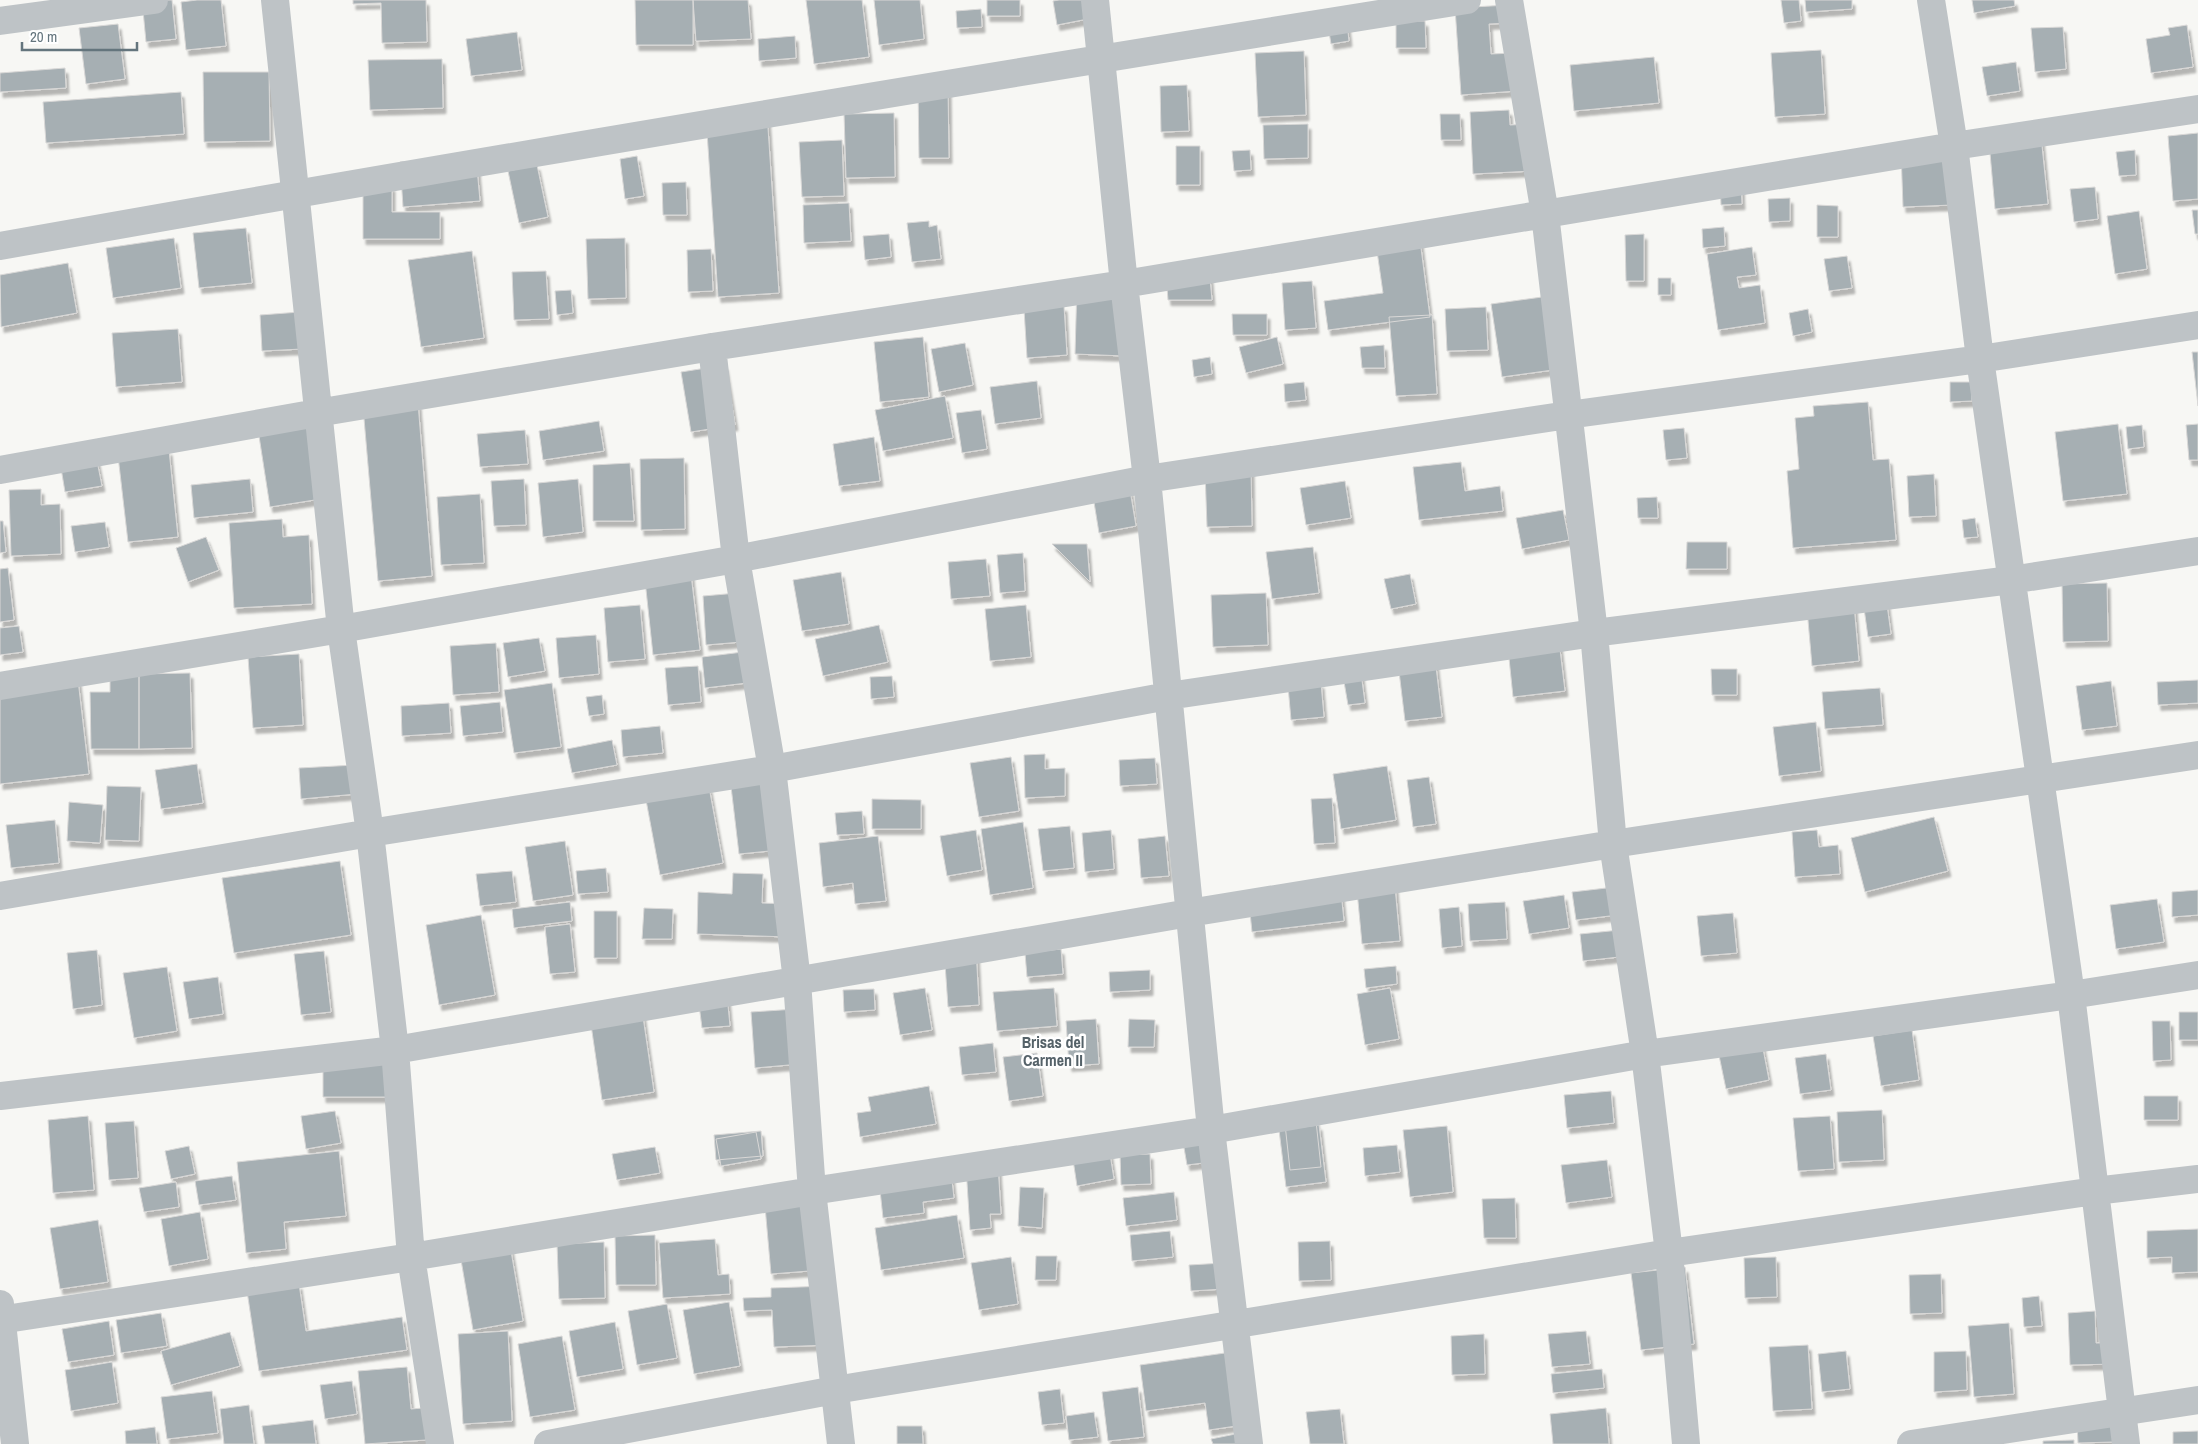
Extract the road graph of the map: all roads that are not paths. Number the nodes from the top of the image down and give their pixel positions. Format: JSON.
{"nodes":[{"id":1,"x":154,"y":0,"type":"edge"},
{"id":2,"x":275,"y":0,"type":"edge"},
{"id":3,"x":1095,"y":0,"type":"edge"},
{"id":4,"x":1467,"y":0,"type":"edge"},
{"id":5,"x":1509,"y":0,"type":"edge"},
{"id":6,"x":1931,"y":0,"type":"edge"},
{"id":7,"x":0,"y":21,"type":"edge"},
{"id":8,"x":1100,"y":58,"type":"junction"},
{"id":9,"x":2198,"y":109,"type":"edge"},
{"id":10,"x":1954,"y":146,"type":"junction"},
{"id":11,"x":296,"y":193,"type":"junction"},
{"id":12,"x":1545,"y":214,"type":"junction"},
{"id":13,"x":0,"y":246,"type":"edge"},
{"id":14,"x":1124,"y":284,"type":"junction"},
{"id":15,"x":2198,"y":325,"type":"edge"},
{"id":16,"x":712,"y":347,"type":"junction"},
{"id":17,"x":1980,"y":359,"type":"junction"},
{"id":18,"x":317,"y":413,"type":"junction"},
{"id":19,"x":1568,"y":415,"type":"junction"},
{"id":20,"x":0,"y":470,"type":"edge"},
{"id":21,"x":1147,"y":479,"type":"junction"},
{"id":22,"x":2198,"y":551,"type":"edge"},
{"id":23,"x":736,"y":559,"type":"junction"},
{"id":24,"x":2011,"y":580,"type":"junction"},
{"id":25,"x":341,"y":629,"type":"junction"},
{"id":26,"x":1594,"y":633,"type":"junction"},
{"id":27,"x":0,"y":686,"type":"edge"},
{"id":28,"x":1168,"y":696,"type":"junction"},
{"id":29,"x":2198,"y":755,"type":"edge"},
{"id":30,"x":772,"y":769,"type":"junction"},
{"id":31,"x":2041,"y":779,"type":"junction"},
{"id":32,"x":370,"y":833,"type":"junction"},
{"id":33,"x":1613,"y":844,"type":"junction"},
{"id":34,"x":0,"y":896,"type":"edge"},
{"id":35,"x":1189,"y":913,"type":"junction"},
{"id":36,"x":2198,"y":975,"type":"edge"},
{"id":37,"x":797,"y":980,"type":"junction"},
{"id":38,"x":2071,"y":994,"type":"junction"},
{"id":39,"x":395,"y":1050,"type":"junction"},
{"id":40,"x":1645,"y":1054,"type":"junction"},
{"id":41,"x":0,"y":1096,"type":"edge"},
{"id":42,"x":1212,"y":1130,"type":"junction"},
{"id":43,"x":2198,"y":1179,"type":"edge"},
{"id":44,"x":812,"y":1191,"type":"junction"},
{"id":45,"x":2094,"y":1191,"type":"junction"},
{"id":46,"x":1669,"y":1253,"type":"junction"},
{"id":47,"x":412,"y":1258,"type":"junction"},
{"id":48,"x":1,"y":1315,"type":"edge"},
{"id":49,"x":1235,"y":1326,"type":"junction"},
{"id":50,"x":834,"y":1390,"type":"junction"},
{"id":51,"x":2198,"y":1400,"type":"edge"},
{"id":52,"x":2122,"y":1410,"type":"junction"},
{"id":53,"x":15,"y":1444,"type":"edge"},
{"id":54,"x":440,"y":1444,"type":"edge"},
{"id":55,"x":548,"y":1444,"type":"edge"},
{"id":56,"x":841,"y":1444,"type":"edge"},
{"id":57,"x":1249,"y":1444,"type":"edge"},
{"id":58,"x":1686,"y":1444,"type":"edge"},
{"id":59,"x":1911,"y":1444,"type":"edge"},
{"id":60,"x":2126,"y":1444,"type":"edge"}],
"edges":[{"from":1,"to":7,"type":"street"},
{"from":2,"to":11,"type":"street"},
{"from":3,"to":8,"type":"street"},
{"from":4,"to":8,"type":"street"},
{"from":5,"to":12,"type":"street"},
{"from":6,"to":10,"type":"street"},
{"from":8,"to":11,"type":"street"},
{"from":8,"to":14,"type":"street"},
{"from":9,"to":10,"type":"street"},
{"from":10,"to":12,"type":"street"},
{"from":10,"to":17,"type":"street"},
{"from":11,"to":13,"type":"street"},
{"from":11,"to":18,"type":"street"},
{"from":12,"to":14,"type":"street"},
{"from":12,"to":19,"type":"street"},
{"from":14,"to":16,"type":"street"},
{"from":14,"to":21,"type":"street"},
{"from":15,"to":17,"type":"street"},
{"from":16,"to":18,"type":"street"},
{"from":16,"to":23,"type":"street"},
{"from":17,"to":19,"type":"street"},
{"from":17,"to":24,"type":"street"},
{"from":18,"to":20,"type":"street"},
{"from":18,"to":25,"type":"street"},
{"from":19,"to":21,"type":"street"},
{"from":19,"to":26,"type":"street"},
{"from":21,"to":23,"type":"street"},
{"from":21,"to":28,"type":"street"},
{"from":22,"to":24,"type":"street"},
{"from":23,"to":25,"type":"street"},
{"from":23,"to":30,"type":"street"},
{"from":24,"to":26,"type":"street"},
{"from":24,"to":31,"type":"street"},
{"from":25,"to":27,"type":"street"},
{"from":25,"to":32,"type":"street"},
{"from":26,"to":28,"type":"street"},
{"from":26,"to":33,"type":"street"},
{"from":28,"to":30,"type":"street"},
{"from":28,"to":35,"type":"street"},
{"from":29,"to":31,"type":"street"},
{"from":30,"to":32,"type":"street"},
{"from":30,"to":37,"type":"street"},
{"from":31,"to":33,"type":"street"},
{"from":31,"to":38,"type":"street"},
{"from":32,"to":34,"type":"street"},
{"from":32,"to":39,"type":"street"},
{"from":33,"to":35,"type":"street"},
{"from":33,"to":40,"type":"street"},
{"from":35,"to":37,"type":"street"},
{"from":35,"to":42,"type":"street"},
{"from":36,"to":38,"type":"street"},
{"from":37,"to":39,"type":"street"},
{"from":37,"to":44,"type":"street"},
{"from":38,"to":40,"type":"street"},
{"from":38,"to":45,"type":"street"},
{"from":39,"to":41,"type":"street"},
{"from":39,"to":47,"type":"street"},
{"from":40,"to":42,"type":"street"},
{"from":40,"to":46,"type":"street"},
{"from":42,"to":44,"type":"street"},
{"from":42,"to":49,"type":"street"},
{"from":43,"to":45,"type":"street"},
{"from":44,"to":47,"type":"street"},
{"from":44,"to":50,"type":"street"},
{"from":45,"to":46,"type":"street"},
{"from":45,"to":52,"type":"street"},
{"from":46,"to":49,"type":"street"},
{"from":46,"to":58,"type":"street"},
{"from":47,"to":48,"type":"street"},
{"from":47,"to":54,"type":"street"},
{"from":48,"to":53,"type":"street"},
{"from":49,"to":50,"type":"street"},
{"from":49,"to":57,"type":"street"},
{"from":50,"to":55,"type":"street"},
{"from":50,"to":56,"type":"street"},
{"from":51,"to":52,"type":"street"},
{"from":52,"to":59,"type":"street"},
{"from":52,"to":60,"type":"street"}]}
